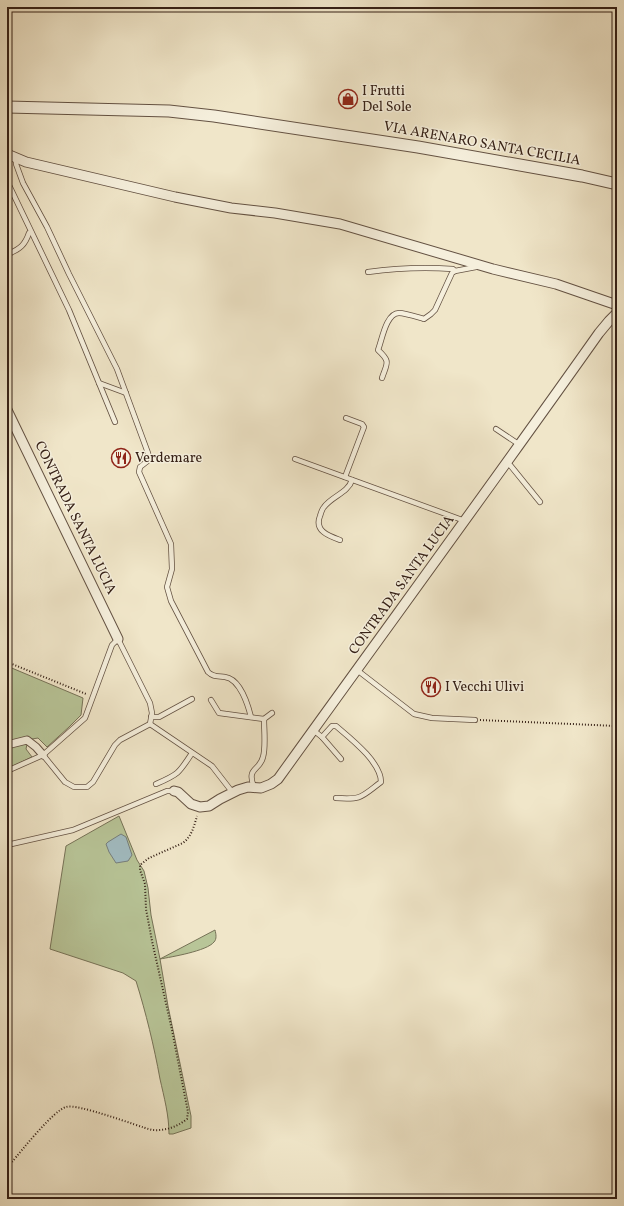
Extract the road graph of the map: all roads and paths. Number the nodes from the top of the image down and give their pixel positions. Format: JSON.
{"nodes":[{"id":1,"x":7,"y":107,"type":"edge"},
{"id":2,"x":7,"y":154,"type":"edge"},
{"id":3,"x":16,"y":158,"type":"junction"},
{"id":4,"x":7,"y":182,"type":"edge"},
{"id":5,"x":617,"y":184,"type":"edge"},
{"id":6,"x":31,"y":232,"type":"junction"},
{"id":7,"x":8,"y":254,"type":"dead end"},
{"id":8,"x":478,"y":264,"type":"junction"},
{"id":9,"x":455,"y":271,"type":"junction"},
{"id":10,"x":368,"y":272,"type":"dead end"},
{"id":11,"x":617,"y":305,"type":"edge"},
{"id":12,"x":617,"y":313,"type":"edge"},
{"id":13,"x":382,"y":378,"type":"dead end"},
{"id":14,"x":99,"y":383,"type":"junction"},
{"id":15,"x":126,"y":393,"type":"junction"},
{"id":16,"x":7,"y":410,"type":"edge"},
{"id":17,"x":346,"y":418,"type":"dead end"},
{"id":18,"x":115,"y":422,"type":"dead end"},
{"id":19,"x":496,"y":429,"type":"dead end"},
{"id":20,"x":520,"y":445,"type":"junction"},
{"id":21,"x":295,"y":459,"type":"dead end"},
{"id":22,"x":507,"y":463,"type":"junction"},
{"id":23,"x":345,"y":477,"type":"junction"},
{"id":24,"x":352,"y":480,"type":"junction"},
{"id":25,"x":540,"y":502,"type":"dead end"},
{"id":26,"x":465,"y":521,"type":"junction"},
{"id":27,"x":340,"y":540,"type":"dead end"},
{"id":28,"x":118,"y":639,"type":"junction"},
{"id":29,"x":7,"y":662,"type":"edge"},
{"id":30,"x":357,"y":670,"type":"junction"},
{"id":31,"x":93,"y":697,"type":"junction"},
{"id":32,"x":192,"y":698,"type":"dead end"},
{"id":33,"x":211,"y":700,"type":"dead end"},
{"id":34,"x":272,"y":713,"type":"dead end"},
{"id":35,"x":151,"y":717,"type":"junction"},
{"id":36,"x":251,"y":717,"type":"junction"},
{"id":37,"x":264,"y":719,"type":"junction"},
{"id":38,"x":475,"y":720,"type":"joint"},
{"id":39,"x":150,"y":724,"type":"junction"},
{"id":40,"x":617,"y":726,"type":"edge"},
{"id":41,"x":312,"y":730,"type":"junction"},
{"id":42,"x":322,"y":737,"type":"junction"},
{"id":43,"x":7,"y":745,"type":"edge"},
{"id":44,"x":192,"y":753,"type":"junction"},
{"id":45,"x":43,"y":755,"type":"junction"},
{"id":46,"x":341,"y":759,"type":"dead end"},
{"id":47,"x":7,"y":771,"type":"edge"},
{"id":48,"x":156,"y":784,"type":"dead end"},
{"id":49,"x":254,"y":787,"type":"junction"},
{"id":50,"x":174,"y":791,"type":"joint"},
{"id":51,"x":233,"y":793,"type":"junction"},
{"id":52,"x":336,"y":798,"type":"dead end"},
{"id":53,"x":200,"y":807,"type":"junction"},
{"id":54,"x":7,"y":845,"type":"edge"},
{"id":55,"x":7,"y":1166,"type":"edge"}],
"edges":[{"from":1,"to":5,"type":"street","name":"VIA ARENARO SANTA CECILIA"},
{"from":2,"to":3,"type":"street"},
{"from":3,"to":8,"type":"street"},
{"from":3,"to":15,"type":"lane"},
{"from":4,"to":6,"type":"lane"},
{"from":6,"to":7,"type":"lane"},
{"from":6,"to":14,"type":"lane"},
{"from":8,"to":9,"type":"lane"},
{"from":8,"to":11,"type":"street"},
{"from":9,"to":10,"type":"lane"},
{"from":9,"to":13,"type":"lane"},
{"from":12,"to":20,"type":"street","name":"CONTRADA SANTA LUCIA"},
{"from":14,"to":15,"type":"lane"},
{"from":14,"to":18,"type":"lane"},
{"from":15,"to":36,"type":"lane"},
{"from":16,"to":28,"type":"street","name":"CONTRADA SANTA LUCIA"},
{"from":17,"to":23,"type":"lane"},
{"from":19,"to":20,"type":"lane"},
{"from":20,"to":22,"type":"street","name":"CONTRADA SANTA LUCIA"},
{"from":21,"to":23,"type":"lane"},
{"from":22,"to":25,"type":"lane"},
{"from":22,"to":26,"type":"street","name":"CONTRADA SANTA LUCIA"},
{"from":23,"to":24,"type":"lane"},
{"from":24,"to":26,"type":"lane"},
{"from":24,"to":27,"type":"lane"},
{"from":26,"to":30,"type":"street","name":"CONTRADA SANTA LUCIA"},
{"from":28,"to":31,"type":"lane"},
{"from":28,"to":35,"type":"lane"},
{"from":29,"to":31,"type":"path"},
{"from":30,"to":38,"type":"lane"},
{"from":30,"to":41,"type":"street","name":"CONTRADA SANTA LUCIA"},
{"from":31,"to":45,"type":"lane"},
{"from":32,"to":35,"type":"lane"},
{"from":33,"to":36,"type":"lane"},
{"from":34,"to":37,"type":"lane"},
{"from":35,"to":39,"type":"lane"},
{"from":36,"to":37,"type":"lane"},
{"from":37,"to":49,"type":"lane"},
{"from":38,"to":40,"type":"path"},
{"from":39,"to":44,"type":"lane"},
{"from":39,"to":45,"type":"lane"},
{"from":41,"to":42,"type":"lane"},
{"from":41,"to":49,"type":"street","name":"CONTRADA SANTA LUCIA"},
{"from":42,"to":46,"type":"lane"},
{"from":42,"to":52,"type":"lane"},
{"from":43,"to":45,"type":"street"},
{"from":44,"to":48,"type":"lane"},
{"from":44,"to":51,"type":"lane"},
{"from":45,"to":47,"type":"lane"},
{"from":49,"to":51,"type":"street","name":"CONTRADA SANTA LUCIA"},
{"from":50,"to":53,"type":"street"},
{"from":50,"to":54,"type":"lane"},
{"from":51,"to":53,"type":"street","name":"CONTRADA SANTA LUCIA"},
{"from":53,"to":55,"type":"path"}]}
